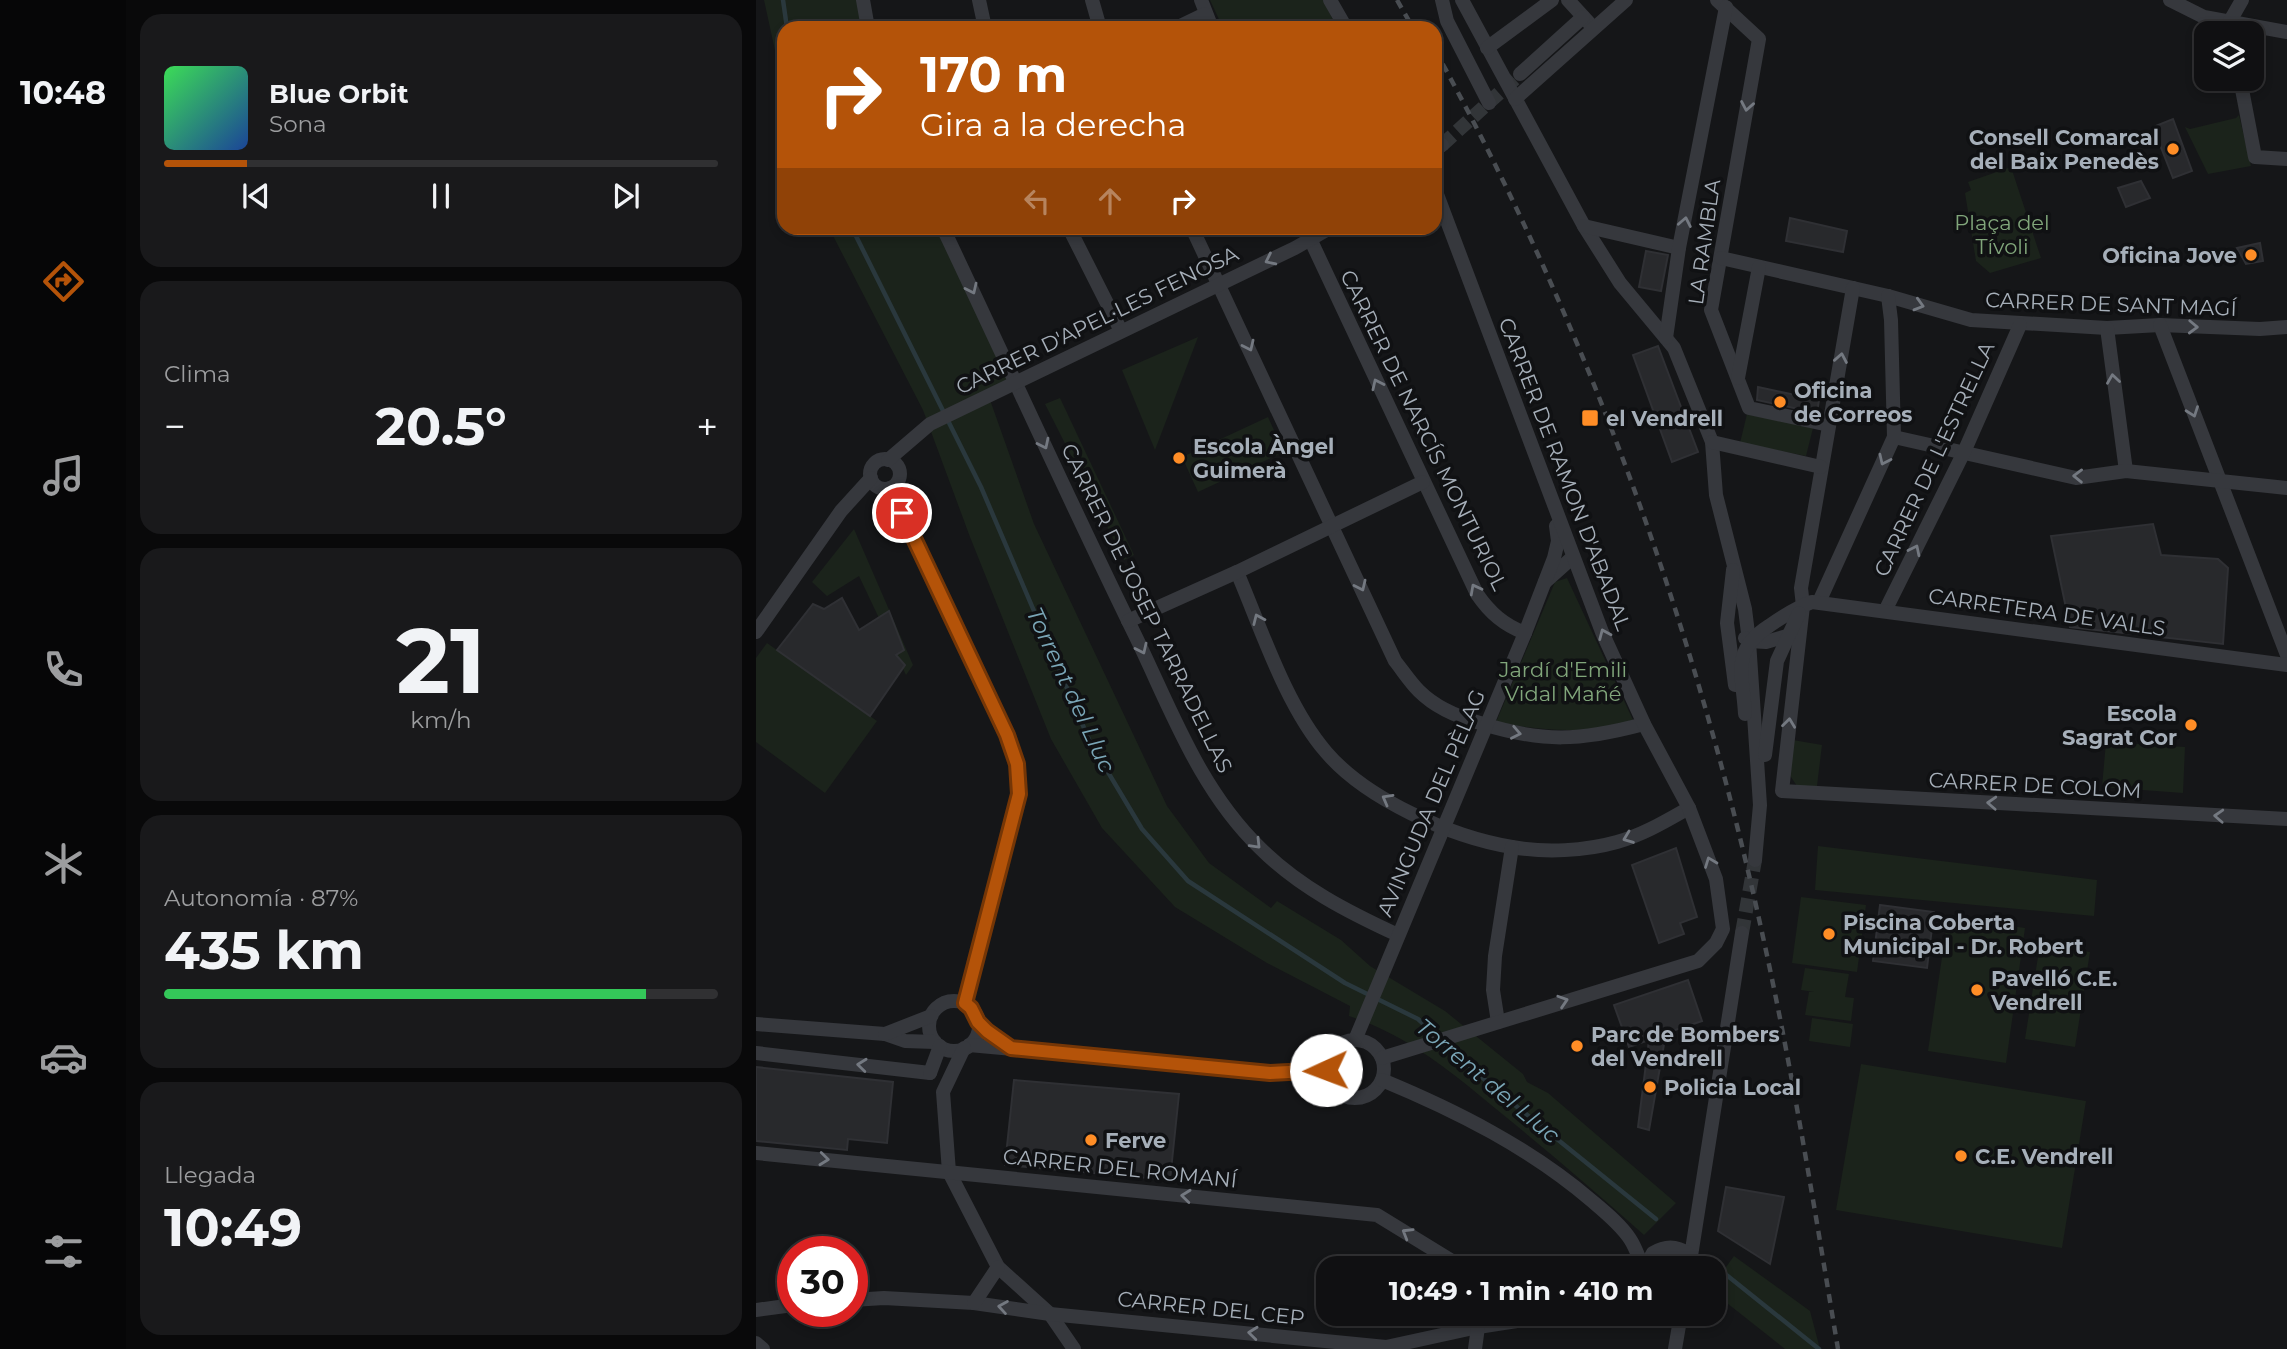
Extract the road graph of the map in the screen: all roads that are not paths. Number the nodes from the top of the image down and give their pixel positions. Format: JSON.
{"nodes":[{"id":1,"x":863,"y":0,"type":"edge"},
{"id":2,"x":979,"y":0,"type":"edge"},
{"id":3,"x":1092,"y":0,"type":"edge"},
{"id":4,"x":1330,"y":0,"type":"edge"},
{"id":5,"x":1442,"y":0,"type":"edge"},
{"id":6,"x":1461,"y":0,"type":"edge"},
{"id":7,"x":1552,"y":0,"type":"edge"},
{"id":8,"x":1568,"y":0,"type":"edge"},
{"id":9,"x":1626,"y":0,"type":"edge"},
{"id":10,"x":2170,"y":0,"type":"edge"},
{"id":11,"x":2242,"y":0,"type":"edge"},
{"id":12,"x":1722,"y":4,"type":"edge"},
{"id":13,"x":1203,"y":7,"type":"edge"},
{"id":14,"x":1583,"y":17,"type":"junction"},
{"id":15,"x":867,"y":21,"type":"edge"},
{"id":16,"x":984,"y":21,"type":"edge"},
{"id":17,"x":1098,"y":21,"type":"edge"},
{"id":18,"x":1185,"y":21,"type":"edge"},
{"id":19,"x":1342,"y":21,"type":"edge"},
{"id":20,"x":2216,"y":21,"type":"edge"},
{"id":21,"x":2233,"y":21,"type":"edge"},
{"id":22,"x":1595,"y":29,"type":"junction"},
{"id":23,"x":2264,"y":30,"type":"edge"},
{"id":24,"x":2287,"y":32,"type":"edge"},
{"id":25,"x":1488,"y":48,"type":"junction"},
{"id":26,"x":1520,"y":74,"type":"tunnel mouth"},
{"id":27,"x":2241,"y":91,"type":"edge"},
{"id":28,"x":1515,"y":99,"type":"junction"},
{"id":29,"x":1489,"y":103,"type":"dead end"},
{"id":30,"x":2287,"y":159,"type":"edge"},
{"id":31,"x":1442,"y":208,"type":"edge"},
{"id":32,"x":1584,"y":226,"type":"junction"},
{"id":33,"x":946,"y":235,"type":"edge"},
{"id":34,"x":1073,"y":235,"type":"edge"},
{"id":35,"x":1195,"y":235,"type":"edge"},
{"id":36,"x":1304,"y":235,"type":"edge"},
{"id":37,"x":1308,"y":235,"type":"edge"},
{"id":38,"x":1679,"y":248,"type":"junction"},
{"id":39,"x":1721,"y":258,"type":"junction"},
{"id":40,"x":1759,"y":267,"type":"junction"},
{"id":41,"x":1219,"y":285,"type":"junction"},
{"id":42,"x":1853,"y":288,"type":"junction"},
{"id":43,"x":1888,"y":296,"type":"junction"},
{"id":44,"x":2020,"y":325,"type":"junction"},
{"id":45,"x":2160,"y":325,"type":"junction"},
{"id":46,"x":2287,"y":327,"type":"edge"},
{"id":47,"x":2107,"y":328,"type":"junction"},
{"id":48,"x":1121,"y":331,"type":"junction"},
{"id":49,"x":1666,"y":338,"type":"junction"},
{"id":50,"x":1738,"y":379,"type":"junction"},
{"id":51,"x":1014,"y":382,"type":"junction"},
{"id":52,"x":1829,"y":425,"type":"junction"},
{"id":53,"x":1894,"y":437,"type":"junction"},
{"id":54,"x":1712,"y":442,"type":"junction"},
{"id":55,"x":1964,"y":452,"type":"junction"},
{"id":56,"x":888,"y":460,"type":"junction"},
{"id":57,"x":1821,"y":467,"type":"junction"},
{"id":58,"x":2126,"y":471,"type":"junction"},
{"id":59,"x":871,"y":478,"type":"junction"},
{"id":60,"x":1423,"y":482,"type":"junction"},
{"id":61,"x":2218,"y":482,"type":"junction"},
{"id":62,"x":890,"y":488,"type":"junction"},
{"id":63,"x":2287,"y":488,"type":"edge"},
{"id":64,"x":1551,"y":500,"type":"junction"},
{"id":65,"x":1332,"y":524,"type":"junction"},
{"id":66,"x":1573,"y":557,"type":"junction"},
{"id":67,"x":1733,"y":568,"type":"junction"},
{"id":68,"x":1237,"y":572,"type":"junction"},
{"id":69,"x":1544,"y":583,"type":"junction"},
{"id":70,"x":1819,"y":602,"type":"junction"},
{"id":71,"x":1803,"y":606,"type":"junction"},
{"id":72,"x":1745,"y":609,"type":"junction"},
{"id":73,"x":1727,"y":611,"type":"junction"},
{"id":74,"x":1885,"y":611,"type":"junction"},
{"id":75,"x":1779,"y":619,"type":"junction"},
{"id":76,"x":1128,"y":621,"type":"junction"},
{"id":77,"x":756,"y":632,"type":"edge"},
{"id":78,"x":1525,"y":633,"type":"junction"},
{"id":79,"x":1787,"y":636,"type":"junction"},
{"id":80,"x":1749,"y":641,"type":"junction"},
{"id":81,"x":2287,"y":655,"type":"edge"},
{"id":82,"x":2287,"y":665,"type":"edge"},
{"id":83,"x":1745,"y":714,"type":"junction"},
{"id":84,"x":1644,"y":724,"type":"junction"},
{"id":85,"x":1487,"y":725,"type":"junction"},
{"id":86,"x":1758,"y":746,"type":"junction"},
{"id":87,"x":1760,"y":805,"type":"junction"},
{"id":88,"x":1689,"y":808,"type":"junction"},
{"id":89,"x":2287,"y":819,"type":"edge"},
{"id":90,"x":1443,"y":826,"type":"junction"},
{"id":91,"x":1512,"y":847,"type":"junction"},
{"id":92,"x":1755,"y":860,"type":"tunnel mouth"},
{"id":93,"x":1742,"y":933,"type":"tunnel mouth"},
{"id":94,"x":1398,"y":935,"type":"junction"},
{"id":95,"x":965,"y":1003,"type":"junction"},
{"id":96,"x":931,"y":1016,"type":"junction"},
{"id":97,"x":978,"y":1022,"type":"junction"},
{"id":98,"x":1498,"y":1022,"type":"junction"},
{"id":99,"x":756,"y":1024,"type":"edge"},
{"id":100,"x":885,"y":1034,"type":"junction"},
{"id":101,"x":1355,"y":1040,"type":"junction"},
{"id":102,"x":937,"y":1044,"type":"junction"},
{"id":103,"x":967,"y":1047,"type":"junction"},
{"id":104,"x":1011,"y":1048,"type":"junction"},
{"id":105,"x":756,"y":1053,"type":"edge"},
{"id":106,"x":1382,"y":1058,"type":"junction"},
{"id":107,"x":1326,"y":1070,"type":"junction"},
{"id":108,"x":930,"y":1073,"type":"junction"},
{"id":109,"x":1382,"y":1080,"type":"junction"},
{"id":110,"x":943,"y":1092,"type":"junction"},
{"id":111,"x":756,"y":1153,"type":"edge"},
{"id":112,"x":949,"y":1172,"type":"junction"},
{"id":113,"x":1694,"y":1221,"type":"junction"},
{"id":114,"x":1630,"y":1239,"type":"junction"},
{"id":115,"x":1664,"y":1249,"type":"junction"},
{"id":116,"x":1444,"y":1256,"type":"edge"},
{"id":117,"x":1638,"y":1256,"type":"edge"},
{"id":118,"x":1650,"y":1256,"type":"edge"},
{"id":119,"x":1688,"y":1256,"type":"edge"},
{"id":120,"x":1694,"y":1256,"type":"edge"},
{"id":121,"x":998,"y":1268,"type":"junction"},
{"id":122,"x":868,"y":1299,"type":"edge"},
{"id":123,"x":974,"y":1303,"type":"junction"},
{"id":124,"x":777,"y":1307,"type":"edge"},
{"id":125,"x":756,"y":1310,"type":"edge"},
{"id":126,"x":1050,"y":1314,"type":"junction"},
{"id":127,"x":1483,"y":1326,"type":"edge"},
{"id":128,"x":1678,"y":1326,"type":"edge"},
{"id":129,"x":1478,"y":1327,"type":"junction"},
{"id":130,"x":756,"y":1343,"type":"edge"},
{"id":131,"x":1386,"y":1348,"type":"edge"},
{"id":132,"x":763,"y":1349,"type":"edge"},
{"id":133,"x":1074,"y":1349,"type":"edge"},
{"id":134,"x":1475,"y":1349,"type":"edge"},
{"id":135,"x":1675,"y":1349,"type":"edge"}],
"edges":[{"from":1,"to":15,"type":"street"},
{"from":2,"to":16,"type":"street"},
{"from":3,"to":17,"type":"street"},
{"from":4,"to":19,"type":"street"},
{"from":5,"to":29,"type":"street"},
{"from":6,"to":25,"type":"street"},
{"from":7,"to":25,"type":"street"},
{"from":8,"to":14,"type":"street"},
{"from":9,"to":22,"type":"street"},
{"from":10,"to":20,"type":"street"},
{"from":11,"to":21,"type":"street"},
{"from":38,"to":12,"type":"street","name":"LA RAMBLA","one_way":true},
{"from":12,"to":39,"type":"street","name":"LA RAMBLA","one_way":true},
{"from":13,"to":18,"type":"street"},
{"from":14,"to":22,"type":"street"},
{"from":14,"to":26,"type":"street"},
{"from":22,"to":28,"type":"street"},
{"from":23,"to":24,"type":"street"},
{"from":25,"to":28,"type":"street"},
{"from":27,"to":30,"type":"street"},
{"from":28,"to":32,"type":"street"},
{"from":31,"to":64,"type":"street","name":"CARRER DE RAMON D'ABADAL"},
{"from":32,"to":38,"type":"street"},
{"from":32,"to":49,"type":"street"},
{"from":33,"to":51,"type":"street","name":"CARRER DE JOSEP TARRADELLAS","one_way":true},
{"from":34,"to":48,"type":"street"},
{"from":35,"to":41,"type":"street"},
{"from":36,"to":41,"type":"street","name":"CARRER D'APEL·LES FENOSA","one_way":true},
{"from":60,"to":37,"type":"street","name":"CARRER DE NARCÍS MONTURIOL","one_way":true},
{"from":38,"to":49,"type":"street","name":"LA RAMBLA"},
{"from":39,"to":40,"type":"street","name":"CARRER DE SANT MAGÍ"},
{"from":39,"to":50,"type":"street","name":"LA RAMBLA"},
{"from":40,"to":42,"type":"street","name":"CARRER DE SANT MAGÍ"},
{"from":40,"to":50,"type":"street"},
{"from":41,"to":48,"type":"street","name":"CARRER D'APEL·LES FENOSA"},
{"from":41,"to":65,"type":"street","one_way":true},
{"from":42,"to":43,"type":"street","name":"CARRER DE SANT MAGÍ"},
{"from":52,"to":42,"type":"street","one_way":true},
{"from":43,"to":44,"type":"street","name":"CARRER DE SANT MAGÍ","one_way":true},
{"from":43,"to":53,"type":"street"},
{"from":44,"to":47,"type":"street","name":"CARRER DE SANT MAGÍ"},
{"from":44,"to":55,"type":"street","name":"CARRER DE L'ESTRELLA"},
{"from":45,"to":46,"type":"street","name":"CARRER DE SANT MAGÍ","one_way":true},
{"from":45,"to":47,"type":"street","name":"CARRER DE SANT MAGÍ"},
{"from":45,"to":61,"type":"street","one_way":true},
{"from":58,"to":47,"type":"street","one_way":true},
{"from":48,"to":51,"type":"street","name":"CARRER D'APEL·LES FENOSA"},
{"from":49,"to":54,"type":"street"},
{"from":50,"to":52,"type":"street","name":"LA RAMBLA"},
{"from":51,"to":56,"type":"street","name":"CARRER D'APEL·LES FENOSA"},
{"from":51,"to":76,"type":"street","name":"CARRER DE JOSEP TARRADELLAS","one_way":true},
{"from":52,"to":57,"type":"street"},
{"from":53,"to":55,"type":"street"},
{"from":53,"to":70,"type":"street","one_way":true},
{"from":54,"to":57,"type":"street"},
{"from":54,"to":67,"type":"street"},
{"from":58,"to":55,"type":"street","one_way":true},
{"from":74,"to":55,"type":"street","name":"CARRER DE L'ESTRELLA","one_way":true},
{"from":56,"to":59,"type":"street"},
{"from":56,"to":62,"type":"street"},
{"from":57,"to":71,"type":"street"},
{"from":58,"to":61,"type":"street"},
{"from":59,"to":62,"type":"street"},
{"from":59,"to":77,"type":"street"},
{"from":60,"to":65,"type":"street"},
{"from":78,"to":60,"type":"street","name":"CARRER DE NARCÍS MONTURIOL","one_way":true},
{"from":61,"to":63,"type":"street"},
{"from":61,"to":81,"type":"street"},
{"from":62,"to":95,"type":"street"},
{"from":64,"to":66,"type":"street","name":"CARRER DE RAMON D'ABADAL"},
{"from":64,"to":69,"type":"street","name":"AVINGUDA DEL PÈLAG"},
{"from":65,"to":68,"type":"street"},
{"from":65,"to":85,"type":"street","one_way":true},
{"from":66,"to":69,"type":"street","name":"AVINGUDA DEL PÈLAG"},
{"from":84,"to":66,"type":"street","name":"CARRER DE RAMON D'ABADAL","one_way":true},
{"from":67,"to":72,"type":"street"},
{"from":67,"to":73,"type":"street"},
{"from":68,"to":76,"type":"street"},
{"from":90,"to":68,"type":"street","one_way":true},
{"from":69,"to":78,"type":"street","name":"AVINGUDA DEL PÈLAG"},
{"from":70,"to":71,"type":"street","name":"CARRETERA DE VALLS"},
{"from":70,"to":74,"type":"street","name":"CARRETERA DE VALLS"},
{"from":71,"to":75,"type":"street","name":"CARRETERA DE VALLS"},
{"from":71,"to":79,"type":"street"},
{"from":89,"to":71,"type":"street","name":"CARRER DE COLOM","one_way":true},
{"from":72,"to":75,"type":"street"},
{"from":72,"to":80,"type":"street"},
{"from":73,"to":80,"type":"street"},
{"from":73,"to":83,"type":"street"},
{"from":74,"to":82,"type":"street","name":"CARRETERA DE VALLS"},
{"from":75,"to":80,"type":"street","name":"CARRETERA DE VALLS"},
{"from":76,"to":94,"type":"street","name":"CARRER DE JOSEP TARRADELLAS","one_way":true},
{"from":78,"to":85,"type":"street","name":"AVINGUDA DEL PÈLAG"},
{"from":79,"to":80,"type":"street"},
{"from":79,"to":87,"type":"street"},
{"from":80,"to":83,"type":"street"},
{"from":80,"to":86,"type":"street"},
{"from":83,"to":86,"type":"street"},
{"from":85,"to":84,"type":"street","one_way":true},
{"from":84,"to":88,"type":"street","name":"CARRER DE RAMON D'ABADAL"},
{"from":85,"to":90,"type":"street","name":"AVINGUDA DEL PÈLAG"},
{"from":86,"to":87,"type":"street"},
{"from":87,"to":92,"type":"street"},
{"from":88,"to":91,"type":"street","one_way":true},
{"from":98,"to":88,"type":"street","name":"CARRER DE RAMON D'ABADAL","one_way":true},
{"from":90,"to":91,"type":"street"},
{"from":90,"to":94,"type":"street","name":"AVINGUDA DEL PÈLAG"},
{"from":91,"to":98,"type":"street"},
{"from":93,"to":113,"type":"street"},
{"from":94,"to":101,"type":"street","name":"AVINGUDA DEL PÈLAG"},
{"from":95,"to":96,"type":"street"},
{"from":95,"to":97,"type":"street"},
{"from":96,"to":100,"type":"street"},
{"from":96,"to":102,"type":"street"},
{"from":97,"to":103,"type":"street"},
{"from":97,"to":104,"type":"street"},
{"from":98,"to":106,"type":"street","name":"CARRER DE RAMON D'ABADAL"},
{"from":99,"to":100,"type":"street"},
{"from":100,"to":102,"type":"street"},
{"from":101,"to":106,"type":"street"},
{"from":101,"to":107,"type":"street"},
{"from":102,"to":103,"type":"street"},
{"from":102,"to":108,"type":"street"},
{"from":103,"to":104,"type":"street"},
{"from":103,"to":110,"type":"street"},
{"from":104,"to":107,"type":"street"},
{"from":108,"to":105,"type":"street","one_way":true},
{"from":106,"to":109,"type":"street"},
{"from":107,"to":109,"type":"street"},
{"from":108,"to":110,"type":"street"},
{"from":109,"to":114,"type":"street"},
{"from":110,"to":112,"type":"street"},
{"from":111,"to":112,"type":"street","name":"CARRER DEL ROMANÍ","one_way":true},
{"from":116,"to":112,"type":"street","name":"CARRER DEL ROMANÍ","one_way":true},
{"from":112,"to":121,"type":"street"},
{"from":113,"to":115,"type":"street"},
{"from":113,"to":120,"type":"street"},
{"from":114,"to":115,"type":"street"},
{"from":114,"to":117,"type":"street"},
{"from":115,"to":118,"type":"street"},
{"from":115,"to":119,"type":"street"},
{"from":121,"to":123,"type":"street"},
{"from":121,"to":126,"type":"street"},
{"from":122,"to":123,"type":"street","name":"CARRER DEL CEP"},
{"from":126,"to":123,"type":"street","name":"CARRER DEL CEP","one_way":true},
{"from":124,"to":125,"type":"street"},
{"from":131,"to":126,"type":"street","name":"CARRER DEL CEP","one_way":true},
{"from":126,"to":133,"type":"street"},
{"from":127,"to":129,"type":"street","name":"CARRER DEL CEP"},
{"from":128,"to":135,"type":"street"},
{"from":129,"to":131,"type":"street","name":"CARRER DEL CEP"},
{"from":129,"to":134,"type":"street"},
{"from":130,"to":132,"type":"street"}]}
